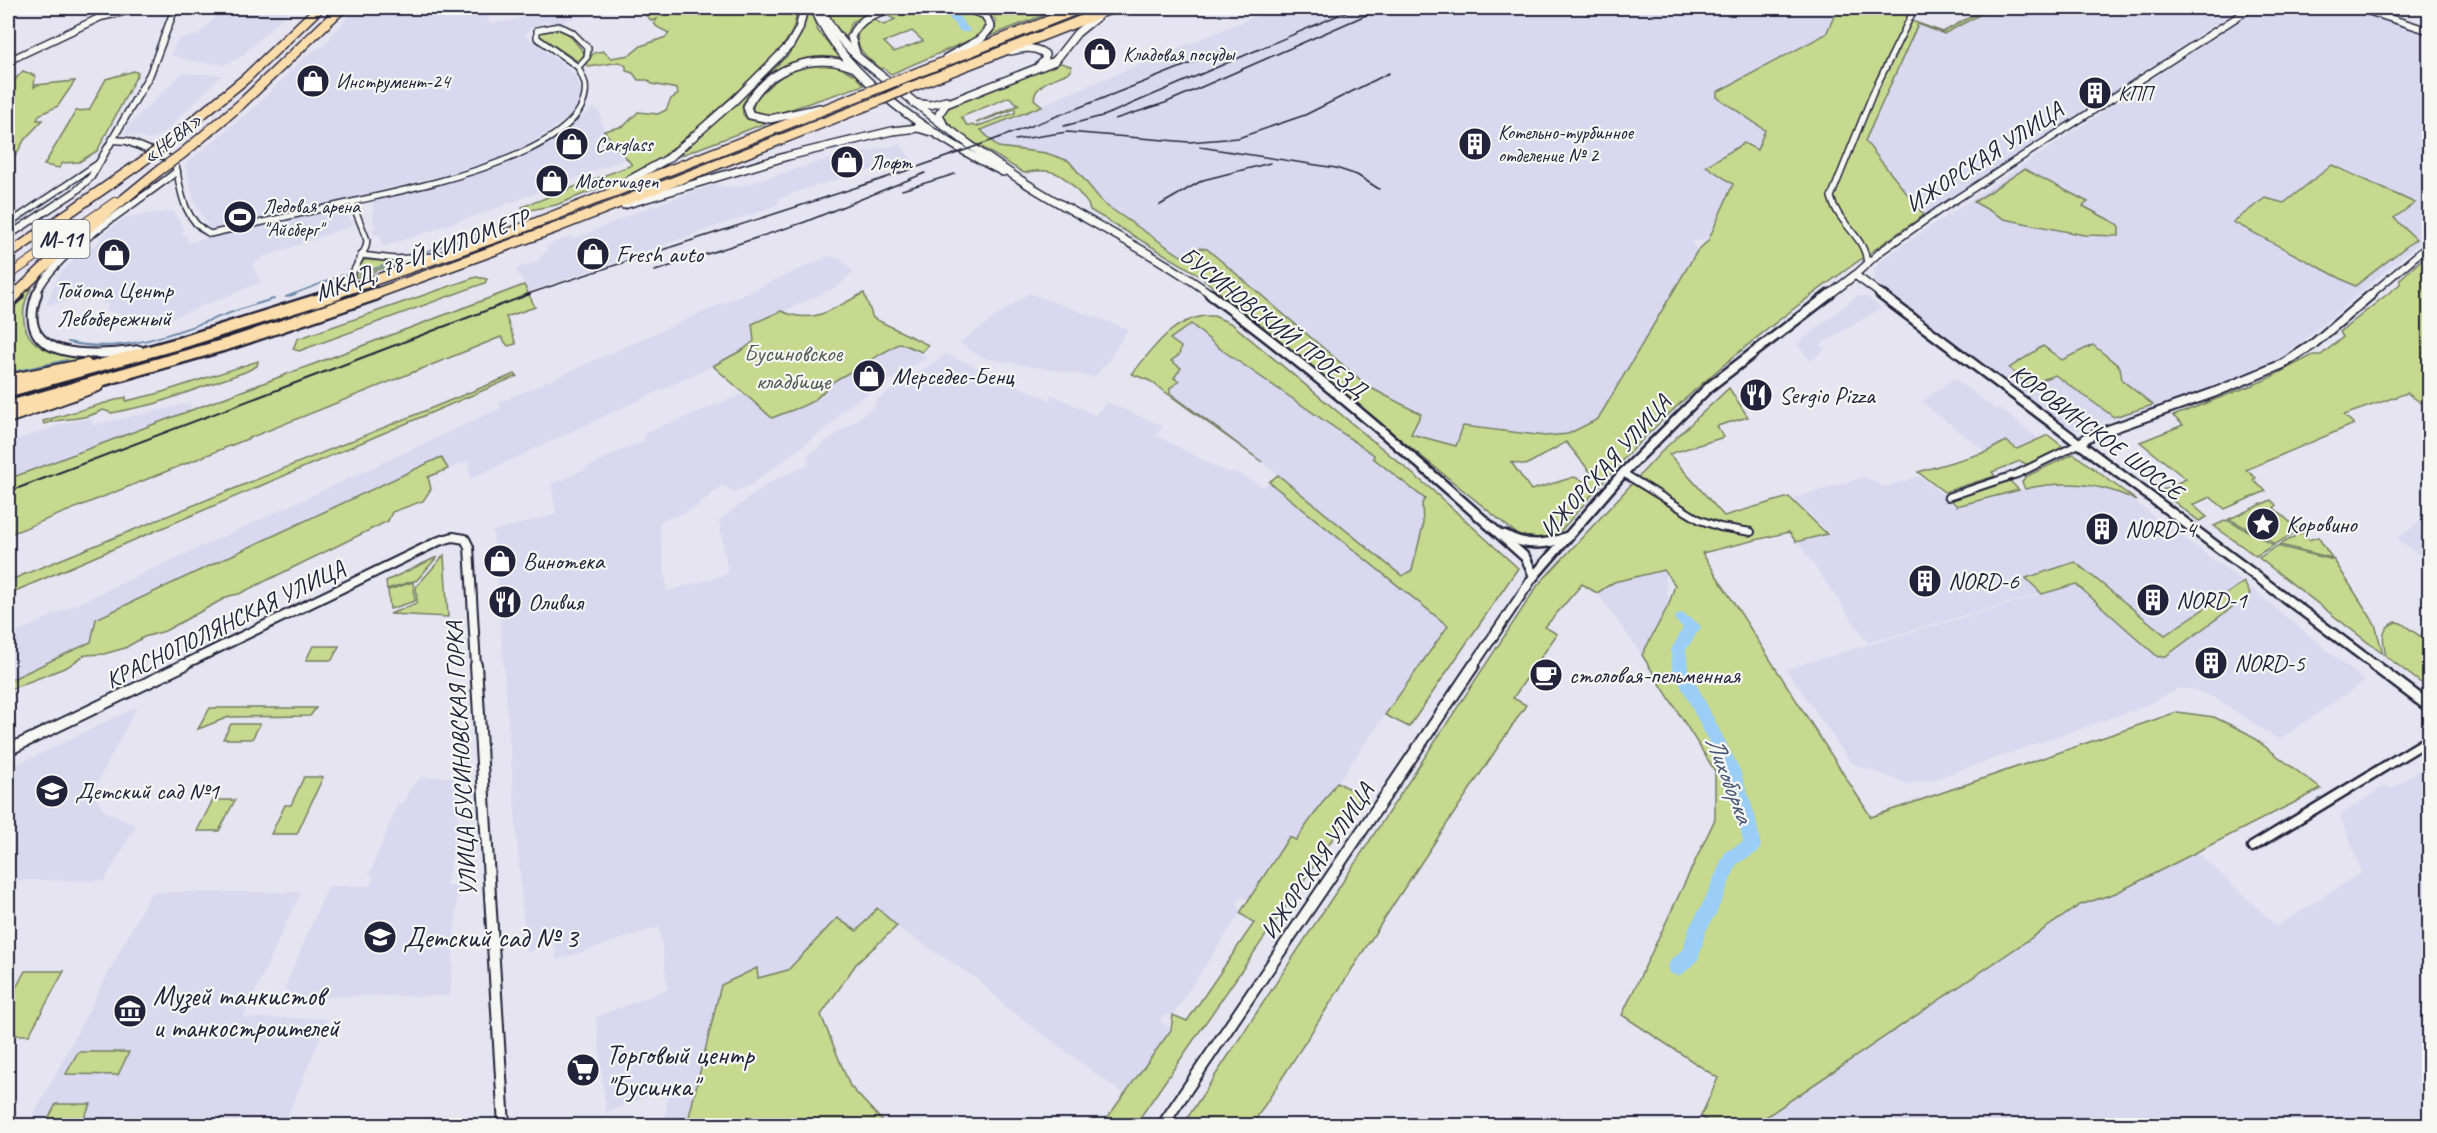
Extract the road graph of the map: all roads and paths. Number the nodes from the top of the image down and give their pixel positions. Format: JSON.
{"nodes":[{"id":1,"x":141,"y":8,"type":"edge"},
{"id":2,"x":175,"y":8,"type":"edge"},
{"id":3,"x":315,"y":8,"type":"edge"},
{"id":4,"x":319,"y":8,"type":"edge"},
{"id":5,"x":342,"y":8,"type":"edge"},
{"id":6,"x":804,"y":8,"type":"edge"},
{"id":7,"x":814,"y":8,"type":"edge"},
{"id":8,"x":822,"y":8,"type":"edge"},
{"id":9,"x":895,"y":8,"type":"edge"},
{"id":10,"x":965,"y":8,"type":"edge"},
{"id":11,"x":1081,"y":8,"type":"edge"},
{"id":12,"x":1111,"y":8,"type":"edge"},
{"id":13,"x":1916,"y":8,"type":"edge"},
{"id":14,"x":2252,"y":8,"type":"edge"},
{"id":15,"x":2358,"y":8,"type":"edge"},
{"id":16,"x":301,"y":25,"type":"junction"},
{"id":17,"x":2430,"y":31,"type":"edge"},
{"id":18,"x":992,"y":56,"type":"junction"},
{"id":19,"x":859,"y":58,"type":"junction"},
{"id":20,"x":8,"y":61,"type":"edge"},
{"id":21,"x":578,"y":67,"type":"junction"},
{"id":22,"x":929,"y":68,"type":"junction"},
{"id":23,"x":866,"y":75,"type":"junction"},
{"id":24,"x":907,"y":100,"type":"junction"},
{"id":25,"x":834,"y":105,"type":"junction"},
{"id":26,"x":938,"y":134,"type":"junction"},
{"id":27,"x":952,"y":134,"type":"junction"},
{"id":28,"x":113,"y":140,"type":"junction"},
{"id":29,"x":100,"y":162,"type":"junction"},
{"id":30,"x":177,"y":171,"type":"junction"},
{"id":31,"x":157,"y":172,"type":"junction"},
{"id":32,"x":1019,"y":180,"type":"junction"},
{"id":33,"x":68,"y":181,"type":"junction"},
{"id":34,"x":83,"y":184,"type":"junction"},
{"id":35,"x":352,"y":202,"type":"junction"},
{"id":36,"x":582,"y":205,"type":"junction"},
{"id":37,"x":596,"y":214,"type":"junction"},
{"id":38,"x":8,"y":224,"type":"edge"},
{"id":39,"x":8,"y":236,"type":"edge"},
{"id":40,"x":2430,"y":244,"type":"edge"},
{"id":41,"x":463,"y":250,"type":"junction"},
{"id":42,"x":8,"y":255,"type":"edge"},
{"id":43,"x":361,"y":255,"type":"junction"},
{"id":44,"x":1867,"y":263,"type":"junction"},
{"id":45,"x":1855,"y":275,"type":"junction"},
{"id":46,"x":8,"y":276,"type":"edge"},
{"id":47,"x":8,"y":302,"type":"edge"},
{"id":48,"x":304,"y":305,"type":"junction"},
{"id":49,"x":196,"y":338,"type":"junction"},
{"id":50,"x":143,"y":354,"type":"junction"},
{"id":51,"x":135,"y":372,"type":"junction"},
{"id":52,"x":8,"y":381,"type":"edge"},
{"id":53,"x":8,"y":391,"type":"edge"},
{"id":54,"x":8,"y":407,"type":"edge"},
{"id":55,"x":8,"y":418,"type":"edge"},
{"id":56,"x":2079,"y":444,"type":"junction"},
{"id":57,"x":1623,"y":473,"type":"junction"},
{"id":58,"x":1948,"y":497,"type":"dead end"},
{"id":59,"x":1486,"y":522,"type":"junction"},
{"id":60,"x":1751,"y":532,"type":"dead end"},
{"id":61,"x":1569,"y":536,"type":"junction"},
{"id":62,"x":461,"y":537,"type":"joint"},
{"id":63,"x":1534,"y":576,"type":"junction"},
{"id":64,"x":2430,"y":707,"type":"edge"},
{"id":65,"x":2430,"y":739,"type":"edge"},
{"id":66,"x":8,"y":750,"type":"edge"},
{"id":67,"x":2252,"y":847,"type":"dead end"},
{"id":68,"x":504,"y":1125,"type":"edge"},
{"id":69,"x":1162,"y":1125,"type":"edge"}],
"edges":[{"from":1,"to":20,"type":"street"},
{"from":2,"to":28,"type":"street"},
{"from":3,"to":16,"type":"street"},
{"from":4,"to":16,"type":"highway","name":"«НЕВА»","number":"М-11"},
{"from":5,"to":31,"type":"highway","name":"«НЕВА»","number":"М-11","bridge":true},
{"from":6,"to":36,"type":"main road"},
{"from":7,"to":23,"type":"main road"},
{"from":8,"to":19,"type":"main road"},
{"from":9,"to":19,"type":"main road"},
{"from":10,"to":22,"type":"main road"},
{"from":11,"to":22,"type":"highway","name":"МКАД, 78-Й КИЛОМЕТР"},
{"from":12,"to":18,"type":"highway","name":"МКАД, 78-Й КИЛОМЕТР"},
{"from":12,"to":27,"type":"main road"},
{"from":13,"to":44,"type":"street"},
{"from":14,"to":44,"type":"street","name":"ИЖОРСКАЯ УЛИЦА"},
{"from":15,"to":17,"type":"street"},
{"from":16,"to":42,"type":"highway","name":"«НЕВА»","number":"М-11","bridge":true},
{"from":18,"to":24,"type":"main road"},
{"from":18,"to":37,"type":"highway","name":"МКАД, 78-Й КИЛОМЕТР","bridge":true},
{"from":19,"to":24,"type":"main road"},
{"from":21,"to":21,"type":"street"},
{"from":21,"to":35,"type":"street"},
{"from":22,"to":25,"type":"highway","name":"МКАД, 78-Й КИЛОМЕТР","bridge":true},
{"from":23,"to":25,"type":"main road"},
{"from":23,"to":26,"type":"main road"},
{"from":24,"to":27,"type":"main road"},
{"from":25,"to":36,"type":"highway","name":"МКАД, 78-Й КИЛОМЕТР"},
{"from":26,"to":32,"type":"main road"},
{"from":26,"to":37,"type":"main road"},
{"from":27,"to":32,"type":"main road"},
{"from":28,"to":29,"type":"street","number":"М-11"},
{"from":28,"to":30,"type":"street"},
{"from":29,"to":33,"type":"street"},
{"from":29,"to":34,"type":"street","number":"М-11"},
{"from":30,"to":35,"type":"street"},
{"from":30,"to":49,"type":"street","number":"М-11"},
{"from":31,"to":46,"type":"main road","name":"«НЕВА»","number":"М-11"},
{"from":31,"to":47,"type":"highway","number":"М-11"},
{"from":32,"to":59,"type":"main road","name":"БУСИНОВСКИЙ ПРОЕЗД"},
{"from":33,"to":34,"type":"street"},
{"from":33,"to":38,"type":"street"},
{"from":34,"to":39,"type":"street","number":"М-11"},
{"from":35,"to":43,"type":"street"},
{"from":36,"to":41,"type":"highway","name":"МКАД, 78-Й КИЛОМЕТР"},
{"from":37,"to":51,"type":"highway","name":"МКАД, 78-Й КИЛОМЕТР"},
{"from":40,"to":56,"type":"street"},
{"from":41,"to":43,"type":"street"},
{"from":41,"to":48,"type":"highway","name":"МКАД, 78-Й КИЛОМЕТР"},
{"from":43,"to":48,"type":"street"},
{"from":44,"to":45,"type":"street","name":"ИЖОРСКАЯ УЛИЦА"},
{"from":45,"to":56,"type":"main road","name":"КОРОВИНСКОЕ ШОССЕ"},
{"from":45,"to":57,"type":"main road","name":"ИЖОРСКАЯ УЛИЦА"},
{"from":48,"to":49,"type":"highway","name":"МКАД, 78-Й КИЛОМЕТР"},
{"from":49,"to":50,"type":"highway","name":"МКАД, 78-Й КИЛОМЕТР"},
{"from":50,"to":52,"type":"main road"},
{"from":50,"to":53,"type":"highway","name":"МКАД, 78-Й КИЛОМЕТР"},
{"from":51,"to":54,"type":"highway","name":"МКАД, 78-Й КИЛОМЕТР"},
{"from":51,"to":55,"type":"main road"},
{"from":56,"to":58,"type":"street"},
{"from":56,"to":64,"type":"main road","name":"КОРОВИНСКОЕ ШОССЕ"},
{"from":57,"to":60,"type":"street"},
{"from":57,"to":61,"type":"main road","name":"ИЖОРСКАЯ УЛИЦА"},
{"from":59,"to":61,"type":"main road"},
{"from":59,"to":63,"type":"main road"},
{"from":61,"to":63,"type":"main road","name":"ИЖОРСКАЯ УЛИЦА"},
{"from":62,"to":66,"type":"street","name":"КРАСНОПОЛЯНСКАЯ УЛИЦА"},
{"from":62,"to":68,"type":"street","name":"УЛИЦА БУСИНОВСКАЯ ГОРКА"},
{"from":63,"to":69,"type":"street","name":"ИЖОРСКАЯ УЛИЦА"},
{"from":65,"to":67,"type":"street"}]}
